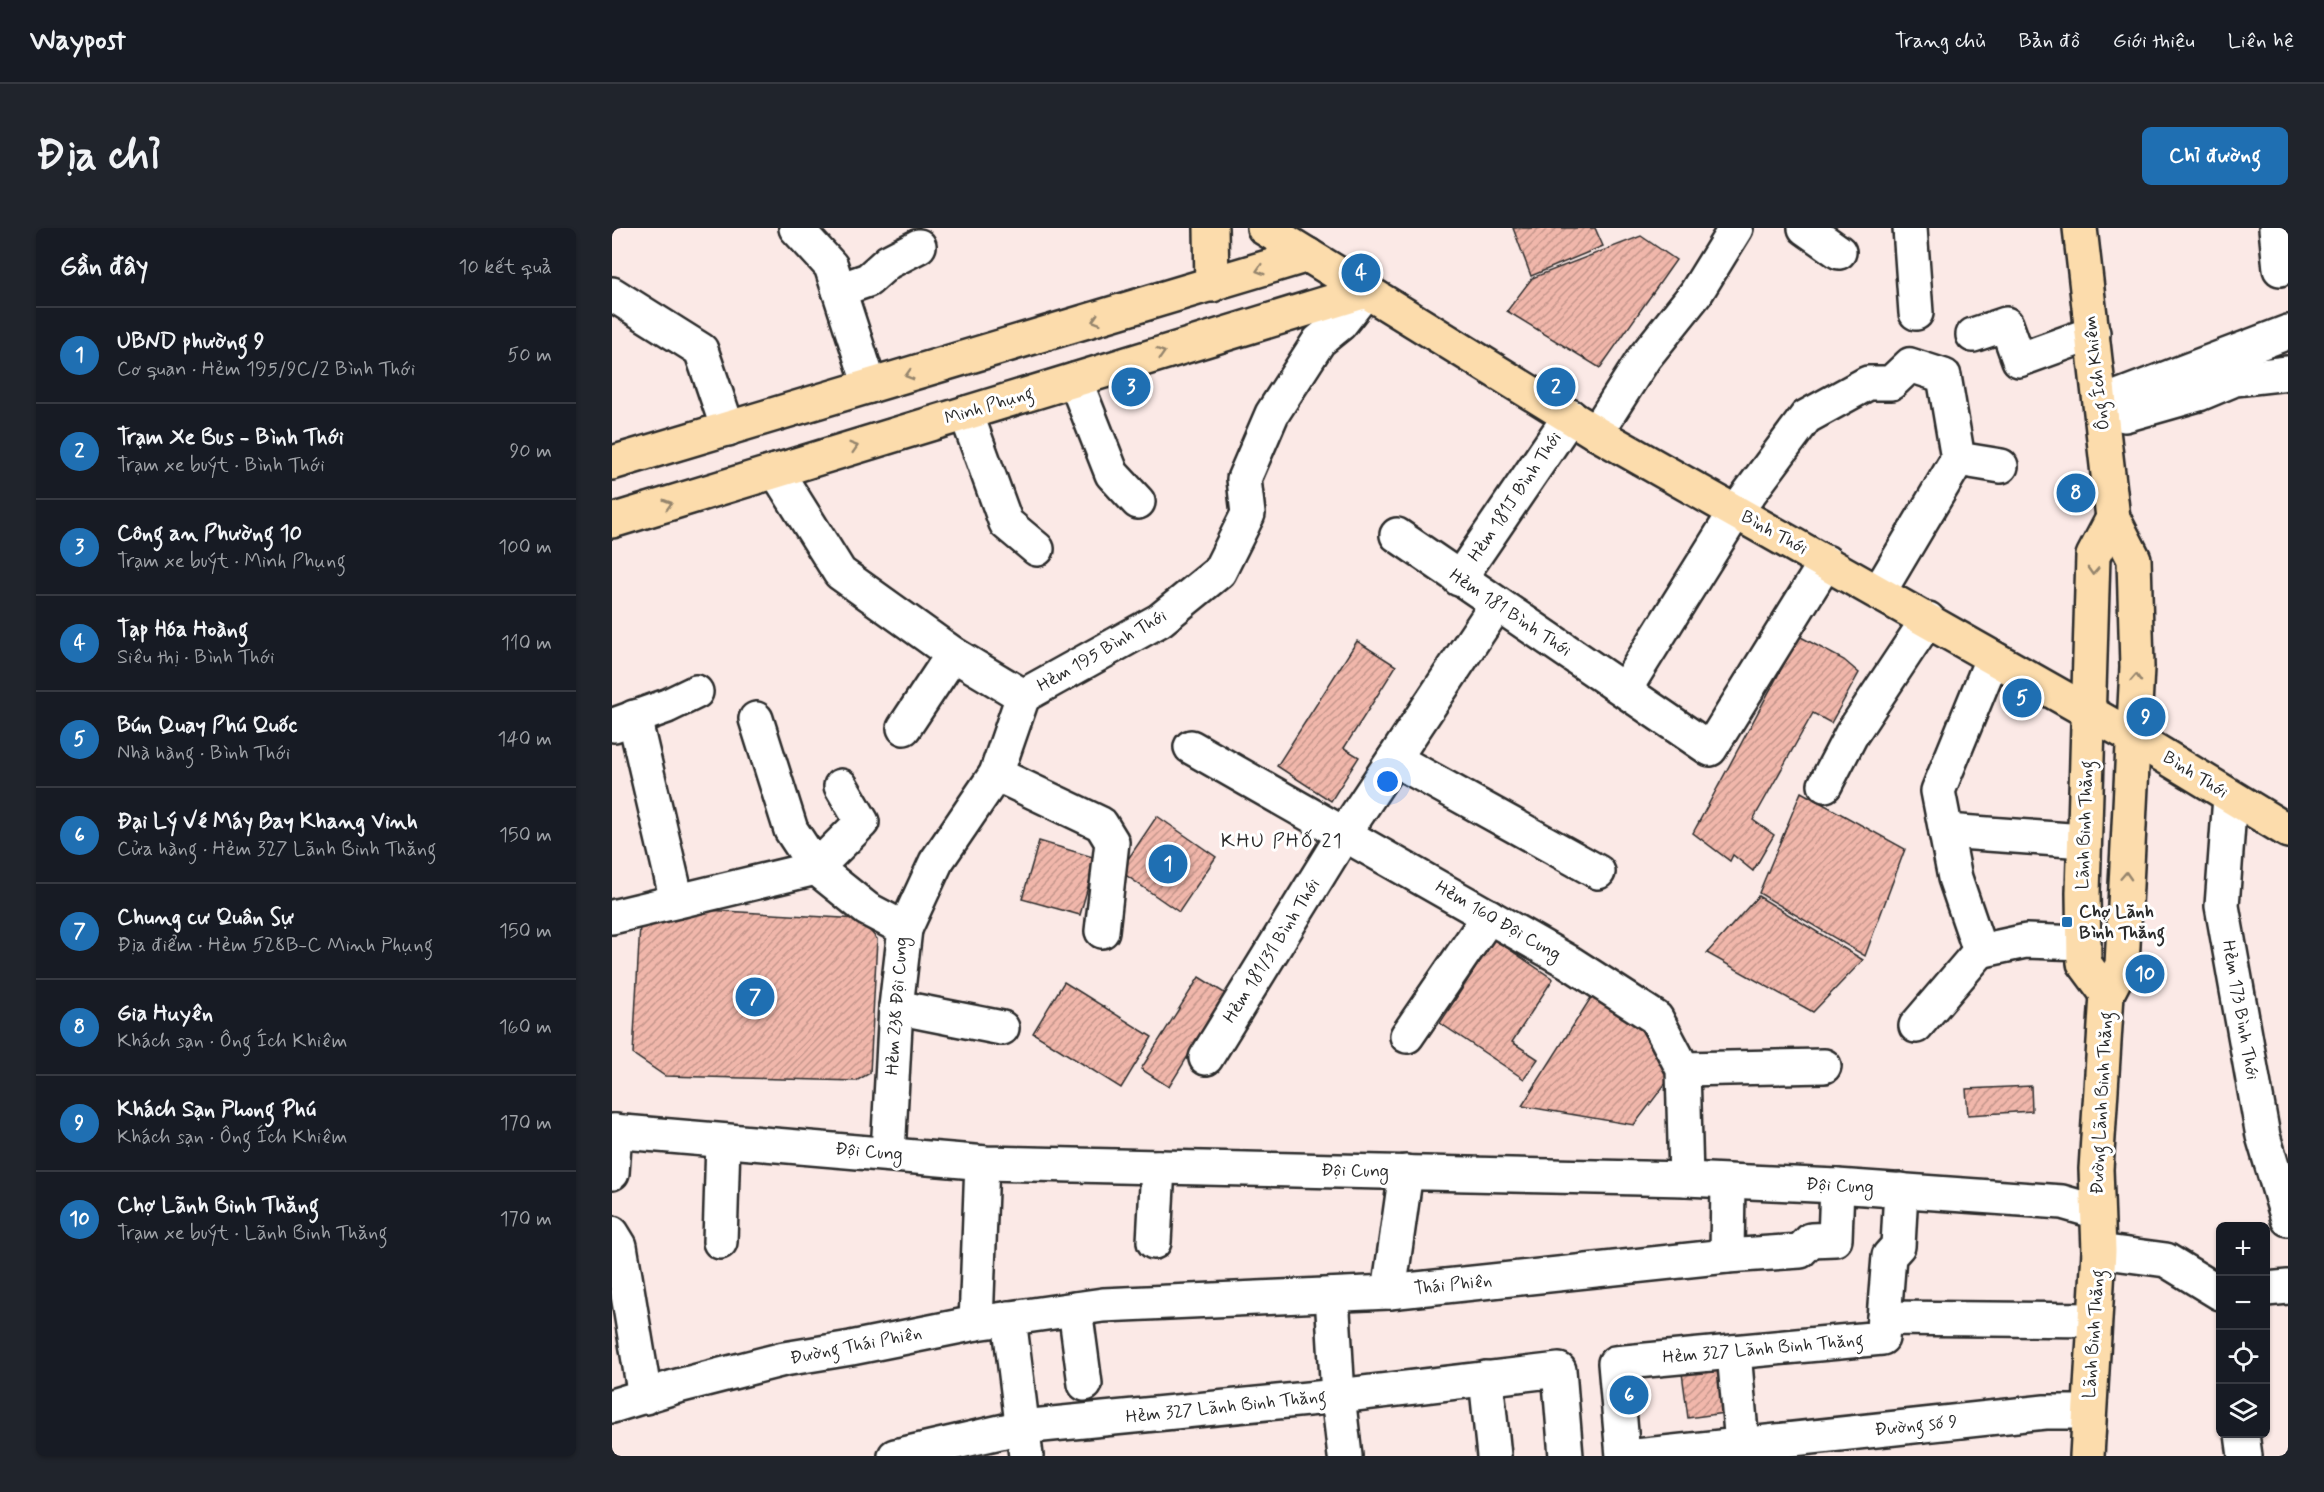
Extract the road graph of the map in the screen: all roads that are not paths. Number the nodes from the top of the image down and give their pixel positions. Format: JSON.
{"nodes":[{"id":1,"x":796,"y":228,"type":"edge"},
{"id":2,"x":1211,"y":228,"type":"edge"},
{"id":3,"x":1264,"y":228,"type":"edge"},
{"id":4,"x":1736,"y":228,"type":"edge"},
{"id":5,"x":1805,"y":228,"type":"edge"},
{"id":6,"x":1910,"y":228,"type":"edge"},
{"id":7,"x":2080,"y":228,"type":"edge"},
{"id":8,"x":2276,"y":228,"type":"edge"},
{"id":9,"x":919,"y":246,"type":"dead end"},
{"id":10,"x":1839,"y":252,"type":"dead end"},
{"id":11,"x":1308,"y":255,"type":"junction"},
{"id":12,"x":2280,"y":269,"type":"dead end"},
{"id":13,"x":1212,"y":285,"type":"junction"},
{"id":14,"x":839,"y":290,"type":"junction"},
{"id":15,"x":1366,"y":291,"type":"junction"},
{"id":16,"x":612,"y":294,"type":"edge"},
{"id":17,"x":1916,"y":313,"type":"dead end"},
{"id":18,"x":2288,"y":332,"type":"edge"},
{"id":19,"x":2093,"y":333,"type":"junction"},
{"id":20,"x":1973,"y":335,"type":"dead end"},
{"id":21,"x":2288,"y":374,"type":"edge"},
{"id":22,"x":1076,"y":380,"type":"junction"},
{"id":23,"x":870,"y":387,"type":"junction"},
{"id":24,"x":2102,"y":412,"type":"junction"},
{"id":25,"x":966,"y":413,"type":"junction"},
{"id":26,"x":1583,"y":424,"type":"junction"},
{"id":27,"x":728,"y":429,"type":"junction"},
{"id":28,"x":1958,"y":459,"type":"junction"},
{"id":29,"x":612,"y":463,"type":"edge"},
{"id":30,"x":2001,"y":466,"type":"dead end"},
{"id":31,"x":776,"y":471,"type":"junction"},
{"id":32,"x":1138,"y":502,"type":"dead end"},
{"id":33,"x":1736,"y":511,"type":"junction"},
{"id":34,"x":2113,"y":518,"type":"junction"},
{"id":35,"x":612,"y":521,"type":"edge"},
{"id":36,"x":1397,"y":535,"type":"dead end"},
{"id":37,"x":1037,"y":549,"type":"dead end"},
{"id":38,"x":1826,"y":562,"type":"junction"},
{"id":39,"x":1460,"y":579,"type":"junction"},
{"id":40,"x":1879,"y":592,"type":"junction"},
{"id":41,"x":1497,"y":604,"type":"junction"},
{"id":42,"x":1928,"y":619,"type":"junction"},
{"id":43,"x":953,"y":654,"type":"junction"},
{"id":44,"x":1992,"y":659,"type":"junction"},
{"id":45,"x":1625,"y":689,"type":"junction"},
{"id":46,"x":696,"y":692,"type":"dead end"},
{"id":47,"x":1023,"y":696,"type":"junction"},
{"id":48,"x":2088,"y":713,"type":"junction"},
{"id":49,"x":756,"y":719,"type":"dead end"},
{"id":50,"x":623,"y":722,"type":"edge"},
{"id":51,"x":904,"y":728,"type":"dead end"},
{"id":52,"x":2133,"y":737,"type":"junction"},
{"id":53,"x":1191,"y":747,"type":"dead end"},
{"id":54,"x":1395,"y":759,"type":"junction"},
{"id":55,"x":996,"y":774,"type":"junction"},
{"id":56,"x":1825,"y":785,"type":"dead end"},
{"id":57,"x":841,"y":786,"type":"dead end"},
{"id":58,"x":2230,"y":797,"type":"junction"},
{"id":59,"x":1946,"y":831,"type":"junction"},
{"id":60,"x":2288,"y":831,"type":"edge"},
{"id":61,"x":1344,"y":834,"type":"junction"},
{"id":62,"x":2084,"y":841,"type":"junction"},
{"id":63,"x":816,"y":868,"type":"junction"},
{"id":64,"x":1598,"y":872,"type":"dead end"},
{"id":65,"x":677,"y":901,"type":"junction"},
{"id":66,"x":1489,"y":916,"type":"junction"},
{"id":67,"x":612,"y":917,"type":"edge"},
{"id":68,"x":905,"y":929,"type":"junction"},
{"id":69,"x":1102,"y":931,"type":"dead end"},
{"id":70,"x":2084,"y":943,"type":"junction"},
{"id":71,"x":1980,"y":951,"type":"junction"},
{"id":72,"x":2107,"y":994,"type":"junction"},
{"id":73,"x":896,"y":1007,"type":"junction"},
{"id":74,"x":1916,"y":1026,"type":"dead end"},
{"id":75,"x":1002,"y":1028,"type":"dead end"},
{"id":76,"x":1407,"y":1036,"type":"dead end"},
{"id":77,"x":1206,"y":1058,"type":"dead end"},
{"id":78,"x":1824,"y":1066,"type":"dead end"},
{"id":79,"x":1683,"y":1069,"type":"junction"},
{"id":80,"x":614,"y":1131,"type":"edge"},
{"id":81,"x":2276,"y":1134,"type":"edge"},
{"id":82,"x":723,"y":1140,"type":"junction"},
{"id":83,"x":888,"y":1154,"type":"junction"},
{"id":84,"x":982,"y":1163,"type":"junction"},
{"id":85,"x":1158,"y":1167,"type":"junction"},
{"id":86,"x":1407,"y":1172,"type":"junction"},
{"id":87,"x":612,"y":1173,"type":"edge"},
{"id":88,"x":1686,"y":1179,"type":"junction"},
{"id":89,"x":1728,"y":1182,"type":"junction"},
{"id":90,"x":1837,"y":1186,"type":"junction"},
{"id":91,"x":1901,"y":1190,"type":"junction"},
{"id":92,"x":2097,"y":1212,"type":"junction"},
{"id":93,"x":2288,"y":1219,"type":"edge"},
{"id":94,"x":612,"y":1233,"type":"edge"},
{"id":95,"x":720,"y":1242,"type":"dead end"},
{"id":96,"x":1156,"y":1242,"type":"dead end"},
{"id":97,"x":2099,"y":1251,"type":"junction"},
{"id":98,"x":1727,"y":1256,"type":"junction"},
{"id":99,"x":2288,"y":1287,"type":"edge"},
{"id":100,"x":2270,"y":1289,"type":"edge"},
{"id":101,"x":1389,"y":1292,"type":"junction"},
{"id":102,"x":2216,"y":1292,"type":"edge"},
{"id":103,"x":1332,"y":1295,"type":"junction"},
{"id":104,"x":1089,"y":1307,"type":"junction"},
{"id":105,"x":1009,"y":1318,"type":"junction"},
{"id":106,"x":1884,"y":1318,"type":"junction"},
{"id":107,"x":2094,"y":1320,"type":"junction"},
{"id":108,"x":976,"y":1323,"type":"junction"},
{"id":109,"x":1734,"y":1352,"type":"junction"},
{"id":110,"x":1486,"y":1378,"type":"junction"},
{"id":111,"x":1085,"y":1384,"type":"dead end"},
{"id":112,"x":1338,"y":1396,"type":"junction"},
{"id":113,"x":645,"y":1398,"type":"junction"},
{"id":114,"x":612,"y":1406,"type":"edge"},
{"id":115,"x":2089,"y":1412,"type":"junction"},
{"id":116,"x":2243,"y":1438,"type":"edge"},
{"id":117,"x":1024,"y":1442,"type":"edge"},
{"id":118,"x":1742,"y":1445,"type":"junction"},
{"id":119,"x":895,"y":1456,"type":"edge"},
{"id":120,"x":1345,"y":1456,"type":"edge"},
{"id":121,"x":1494,"y":1456,"type":"edge"},
{"id":122,"x":1566,"y":1456,"type":"edge"},
{"id":123,"x":1623,"y":1456,"type":"edge"},
{"id":124,"x":1636,"y":1456,"type":"edge"},
{"id":125,"x":2087,"y":1456,"type":"edge"},
{"id":126,"x":2246,"y":1456,"type":"edge"}],
"edges":[{"from":1,"to":14,"type":"street"},
{"from":2,"to":13,"type":"main road"},
{"from":3,"to":11,"type":"main road","name":"Bình Thới"},
{"from":4,"to":26,"type":"street","name":"Hẻm 181J Bình Thới"},
{"from":5,"to":10,"type":"street"},
{"from":6,"to":17,"type":"street"},
{"from":7,"to":19,"type":"main road","name":"Ông Ích Khiêm"},
{"from":8,"to":12,"type":"street"},
{"from":9,"to":14,"type":"street"},
{"from":11,"to":13,"type":"main road","one_way":true},
{"from":11,"to":15,"type":"main road","name":"Bình Thới"},
{"from":13,"to":23,"type":"main road","one_way":true},
{"from":14,"to":23,"type":"street"},
{"from":22,"to":15,"type":"main road","name":"Minh Phụng","one_way":true},
{"from":15,"to":26,"type":"main road","name":"Bình Thới"},
{"from":15,"to":47,"type":"street","name":"Hẻm 195 Bình Thới"},
{"from":16,"to":27,"type":"street"},
{"from":18,"to":24,"type":"street"},
{"from":19,"to":20,"type":"street"},
{"from":19,"to":24,"type":"main road","name":"Ông Ích Khiêm"},
{"from":21,"to":24,"type":"street"},
{"from":22,"to":25,"type":"main road","name":"Minh Phụng"},
{"from":22,"to":32,"type":"street"},
{"from":23,"to":27,"type":"main road"},
{"from":24,"to":34,"type":"main road","name":"Ông Ích Khiêm"},
{"from":31,"to":25,"type":"main road","name":"Minh Phụng","one_way":true},
{"from":25,"to":37,"type":"street"},
{"from":26,"to":33,"type":"main road","name":"Bình Thới"},
{"from":26,"to":39,"type":"street","name":"Hẻm 181J Bình Thới"},
{"from":27,"to":29,"type":"main road"},
{"from":28,"to":30,"type":"street"},
{"from":28,"to":33,"type":"street"},
{"from":28,"to":40,"type":"street"},
{"from":35,"to":31,"type":"main road","name":"Minh Phụng","one_way":true},
{"from":31,"to":43,"type":"street","name":"Hẻm 195 Bình Thới"},
{"from":33,"to":38,"type":"main road","name":"Bình Thới"},
{"from":33,"to":45,"type":"street"},
{"from":34,"to":48,"type":"main road","one_way":true},
{"from":52,"to":34,"type":"main road","name":"Ông Ích Khiêm","one_way":true},
{"from":36,"to":39,"type":"street","name":"Hẻm 181 Bình Thới"},
{"from":38,"to":40,"type":"main road","name":"Bình Thới"},
{"from":38,"to":45,"type":"street","name":"Hẻm 181 Bình Thới"},
{"from":39,"to":41,"type":"street","name":"Hẻm 181 Bình Thới"},
{"from":40,"to":42,"type":"main road","name":"Bình Thới"},
{"from":41,"to":45,"type":"street","name":"Hẻm 181 Bình Thới"},
{"from":41,"to":54,"type":"street","name":"Hẻm 181/31 Bình Thới"},
{"from":42,"to":44,"type":"main road","name":"Bình Thới"},
{"from":42,"to":56,"type":"street"},
{"from":43,"to":47,"type":"street","name":"Hẻm 195 Bình Thới"},
{"from":43,"to":51,"type":"street"},
{"from":44,"to":48,"type":"main road","name":"Bình Thới"},
{"from":44,"to":59,"type":"street"},
{"from":46,"to":50,"type":"street"},
{"from":47,"to":55,"type":"street"},
{"from":48,"to":52,"type":"main road","name":"Bình Thới"},
{"from":48,"to":62,"type":"main road","name":"Lãnh Binh Thăng"},
{"from":49,"to":63,"type":"street","name":"Hẻm 238 Đội Cung"},
{"from":50,"to":65,"type":"street"},
{"from":52,"to":58,"type":"main road","name":"Bình Thới"},
{"from":72,"to":52,"type":"main road","one_way":true},
{"from":53,"to":61,"type":"street","name":"Hẻm 160 Đội Cung"},
{"from":54,"to":61,"type":"street","name":"Hẻm 181/31 Bình Thới"},
{"from":54,"to":64,"type":"street"},
{"from":55,"to":68,"type":"street"},
{"from":55,"to":69,"type":"street"},
{"from":57,"to":63,"type":"street"},
{"from":58,"to":60,"type":"main road","name":"Bình Thới"},
{"from":58,"to":81,"type":"street","name":"Hẻm 173 Bình Thới"},
{"from":59,"to":62,"type":"street"},
{"from":59,"to":71,"type":"street"},
{"from":61,"to":66,"type":"street","name":"Hẻm 160 Đội Cung"},
{"from":61,"to":77,"type":"street","name":"Hẻm 181/31 Bình Thới"},
{"from":62,"to":70,"type":"main road","name":"Lãnh Binh Thăng"},
{"from":63,"to":65,"type":"street"},
{"from":63,"to":68,"type":"street","name":"Hẻm 238 Đội Cung"},
{"from":65,"to":67,"type":"street"},
{"from":66,"to":76,"type":"street"},
{"from":66,"to":79,"type":"street","name":"Hẻm 160 Đội Cung"},
{"from":68,"to":73,"type":"street","name":"Hẻm 238 Đội Cung"},
{"from":70,"to":71,"type":"street"},
{"from":70,"to":72,"type":"main road","name":"Lãnh Binh Thăng"},
{"from":71,"to":74,"type":"street"},
{"from":72,"to":92,"type":"main road","name":"Đường Lãnh Binh Thăng"},
{"from":73,"to":75,"type":"street"},
{"from":73,"to":83,"type":"street","name":"Hẻm 238 Đội Cung"},
{"from":78,"to":79,"type":"street"},
{"from":79,"to":88,"type":"street","name":"Hẻm 160 Đội Cung"},
{"from":80,"to":82,"type":"street","name":"Đội Cung"},
{"from":80,"to":87,"type":"street"},
{"from":81,"to":93,"type":"street","name":"Hẻm 173 Bình Thới"},
{"from":82,"to":83,"type":"street","name":"Đội Cung"},
{"from":82,"to":95,"type":"street"},
{"from":83,"to":84,"type":"street","name":"Đội Cung"},
{"from":84,"to":85,"type":"street","name":"Đội Cung"},
{"from":84,"to":108,"type":"street"},
{"from":85,"to":86,"type":"street","name":"Đội Cung"},
{"from":85,"to":96,"type":"street"},
{"from":86,"to":88,"type":"street","name":"Đội Cung"},
{"from":86,"to":101,"type":"street"},
{"from":88,"to":89,"type":"street","name":"Đội Cung"},
{"from":89,"to":90,"type":"street","name":"Đội Cung"},
{"from":89,"to":98,"type":"street"},
{"from":90,"to":91,"type":"street","name":"Đội Cung"},
{"from":90,"to":98,"type":"street","name":"Thái Phiên"},
{"from":91,"to":92,"type":"street","name":"Đội Cung"},
{"from":91,"to":106,"type":"street"},
{"from":92,"to":97,"type":"main road","name":"Lãnh Binh Thăng"},
{"from":94,"to":113,"type":"street"},
{"from":97,"to":102,"type":"street"},
{"from":97,"to":107,"type":"main road","name":"Lãnh Binh Thăng"},
{"from":98,"to":101,"type":"street","name":"Thái Phiên"},
{"from":99,"to":100,"type":"street"},
{"from":101,"to":103,"type":"street","name":"Thái Phiên"},
{"from":103,"to":104,"type":"street","name":"Thái Phiên"},
{"from":103,"to":112,"type":"street"},
{"from":104,"to":105,"type":"street","name":"Đường Thái Phiên"},
{"from":104,"to":111,"type":"street"},
{"from":105,"to":108,"type":"street","name":"Đường Thái Phiên"},
{"from":105,"to":117,"type":"street"},
{"from":106,"to":107,"type":"street","name":"Hẻm 327 Lãnh Binh Thăng"},
{"from":106,"to":109,"type":"street","name":"Hẻm 327 Lãnh Binh Thăng"},
{"from":107,"to":115,"type":"main road","name":"Lãnh Binh Thăng"},
{"from":108,"to":113,"type":"street","name":"Đường Thái Phiên"},
{"from":109,"to":118,"type":"street"},
{"from":109,"to":123,"type":"street","name":"Hẻm 327 Lãnh Binh Thăng"},
{"from":110,"to":112,"type":"street","name":"Hẻm 327 Lãnh Binh Thăng"},
{"from":110,"to":121,"type":"street"},
{"from":110,"to":122,"type":"street","name":"Hẻm 327 Lãnh Binh Thăng"},
{"from":112,"to":117,"type":"street","name":"Hẻm 327 Lãnh Binh Thăng"},
{"from":112,"to":120,"type":"street"},
{"from":113,"to":114,"type":"street","name":"Đường Thái Phiên"},
{"from":115,"to":118,"type":"street","name":"Đường số 9"},
{"from":115,"to":125,"type":"main road","name":"Lãnh Binh Thăng"},
{"from":116,"to":126,"type":"street"},
{"from":117,"to":119,"type":"street","name":"Hẻm 327 Lãnh Binh Thăng"},
{"from":118,"to":124,"type":"street","name":"Đường số 9"}]}
